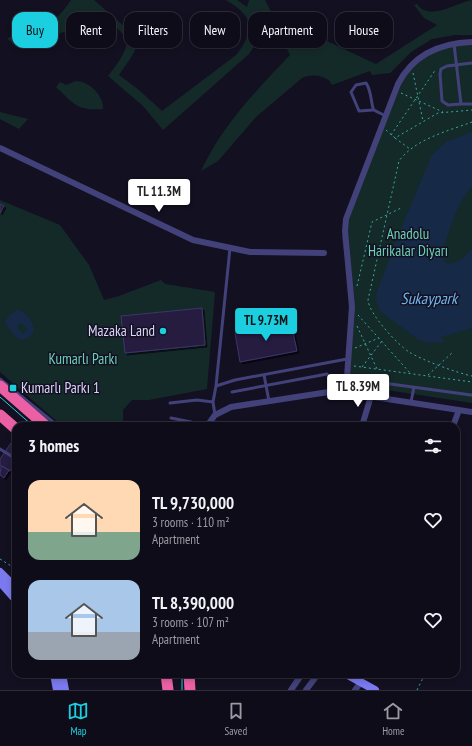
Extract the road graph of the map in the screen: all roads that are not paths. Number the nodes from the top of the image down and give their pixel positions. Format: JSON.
{"nodes":[{"id":1,"x":472,"y":42,"type":"edge"},
{"id":2,"x":454,"y":43,"type":"junction"},
{"id":3,"x":472,"y":63,"type":"edge"},
{"id":4,"x":457,"y":65,"type":"junction"},
{"id":5,"x":461,"y":104,"type":"junction"},
{"id":6,"x":472,"y":104,"type":"edge"},
{"id":7,"x":373,"y":110,"type":"junction"},
{"id":8,"x":386,"y":116,"type":"junction"},
{"id":9,"x":0,"y":148,"type":"edge"},
{"id":10,"x":230,"y":248,"type":"junction"},
{"id":11,"x":324,"y":253,"type":"dead end"},
{"id":12,"x":348,"y":362,"type":"junction"},
{"id":13,"x":327,"y":374,"type":"dead end"},
{"id":14,"x":264,"y":375,"type":"junction"},
{"id":15,"x":0,"y":379,"type":"edge"},
{"id":16,"x":354,"y":379,"type":"dead end"},
{"id":17,"x":0,"y":386,"type":"edge"},
{"id":18,"x":216,"y":386,"type":"junction"},
{"id":19,"x":267,"y":386,"type":"junction"},
{"id":20,"x":414,"y":387,"type":"junction"},
{"id":21,"x":232,"y":392,"type":"dead end"},
{"id":22,"x":346,"y":392,"type":"junction"},
{"id":23,"x":471,"y":395,"type":"dead end"},
{"id":24,"x":371,"y":396,"type":"junction"},
{"id":25,"x":269,"y":401,"type":"junction"},
{"id":26,"x":213,"y":402,"type":"junction"},
{"id":27,"x":411,"y":402,"type":"junction"},
{"id":28,"x":170,"y":403,"type":"dead end"},
{"id":29,"x":459,"y":410,"type":"junction"},
{"id":30,"x":472,"y":412,"type":"edge"},
{"id":31,"x":0,"y":415,"type":"edge"},
{"id":32,"x":215,"y":415,"type":"junction"},
{"id":33,"x":171,"y":418,"type":"dead end"},
{"id":34,"x":41,"y":422,"type":"edge"},
{"id":35,"x":53,"y":422,"type":"edge"},
{"id":36,"x":191,"y":422,"type":"edge"},
{"id":37,"x":210,"y":422,"type":"edge"},
{"id":38,"x":363,"y":422,"type":"edge"},
{"id":39,"x":455,"y":422,"type":"edge"},
{"id":40,"x":12,"y":426,"type":"edge"},
{"id":41,"x":0,"y":449,"type":"edge"},
{"id":42,"x":12,"y":456,"type":"edge"},
{"id":43,"x":0,"y":572,"type":"edge"},
{"id":44,"x":0,"y":582,"type":"edge"},
{"id":45,"x":12,"y":584,"type":"edge"},
{"id":46,"x":12,"y":596,"type":"edge"},
{"id":47,"x":55,"y":678,"type":"edge"},
{"id":48,"x":63,"y":678,"type":"edge"},
{"id":49,"x":164,"y":678,"type":"edge"},
{"id":50,"x":189,"y":678,"type":"edge"},
{"id":51,"x":300,"y":678,"type":"edge"},
{"id":52,"x":315,"y":678,"type":"edge"},
{"id":53,"x":354,"y":678,"type":"edge"},
{"id":54,"x":361,"y":682,"type":"junction"},
{"id":55,"x":57,"y":690,"type":"edge"},
{"id":56,"x":65,"y":690,"type":"edge"},
{"id":57,"x":168,"y":690,"type":"edge"},
{"id":58,"x":190,"y":690,"type":"edge"},
{"id":59,"x":292,"y":690,"type":"edge"},
{"id":60,"x":306,"y":690,"type":"edge"},
{"id":61,"x":355,"y":690,"type":"edge"},
{"id":62,"x":375,"y":690,"type":"edge"}],
"edges":[{"from":1,"to":2,"type":"street"},
{"from":2,"to":4,"type":"lane"},
{"from":2,"to":8,"type":"street"},
{"from":3,"to":4,"type":"lane"},
{"from":4,"to":5,"type":"lane"},
{"from":4,"to":5,"type":"lane"},
{"from":5,"to":6,"type":"lane"},
{"from":7,"to":7,"type":"lane"},
{"from":7,"to":8,"type":"lane"},
{"from":8,"to":12,"type":"street"},
{"from":9,"to":10,"type":"street"},
{"from":10,"to":11,"type":"street"},
{"from":10,"to":18,"type":"lane"},
{"from":12,"to":14,"type":"lane"},
{"from":12,"to":22,"type":"street"},
{"from":13,"to":19,"type":"lane"},
{"from":14,"to":18,"type":"lane"},
{"from":14,"to":19,"type":"lane"},
{"from":15,"to":35,"type":"lane"},
{"from":16,"to":20,"type":"lane"},
{"from":17,"to":34,"type":"highway"},
{"from":18,"to":26,"type":"lane"},
{"from":19,"to":21,"type":"lane"},
{"from":19,"to":25,"type":"lane"},
{"from":20,"to":23,"type":"lane"},
{"from":20,"to":27,"type":"lane"},
{"from":22,"to":24,"type":"street"},
{"from":22,"to":25,"type":"street"},
{"from":24,"to":27,"type":"street"},
{"from":24,"to":38,"type":"street"},
{"from":25,"to":32,"type":"street"},
{"from":26,"to":28,"type":"lane"},
{"from":26,"to":32,"type":"lane"},
{"from":27,"to":29,"type":"street"},
{"from":29,"to":30,"type":"street"},
{"from":29,"to":39,"type":"street"},
{"from":31,"to":40,"type":"highway"},
{"from":32,"to":37,"type":"street"},
{"from":33,"to":36,"type":"lane"},
{"from":41,"to":42,"type":"lane"},
{"from":43,"to":45,"type":"street"},
{"from":44,"to":46,"type":"street"},
{"from":47,"to":55,"type":"street"},
{"from":48,"to":56,"type":"street"},
{"from":49,"to":57,"type":"highway"},
{"from":50,"to":58,"type":"highway"},
{"from":51,"to":59,"type":"street"},
{"from":52,"to":60,"type":"street"},
{"from":53,"to":54,"type":"street"},
{"from":54,"to":61,"type":"street"},
{"from":54,"to":62,"type":"street"}]}
